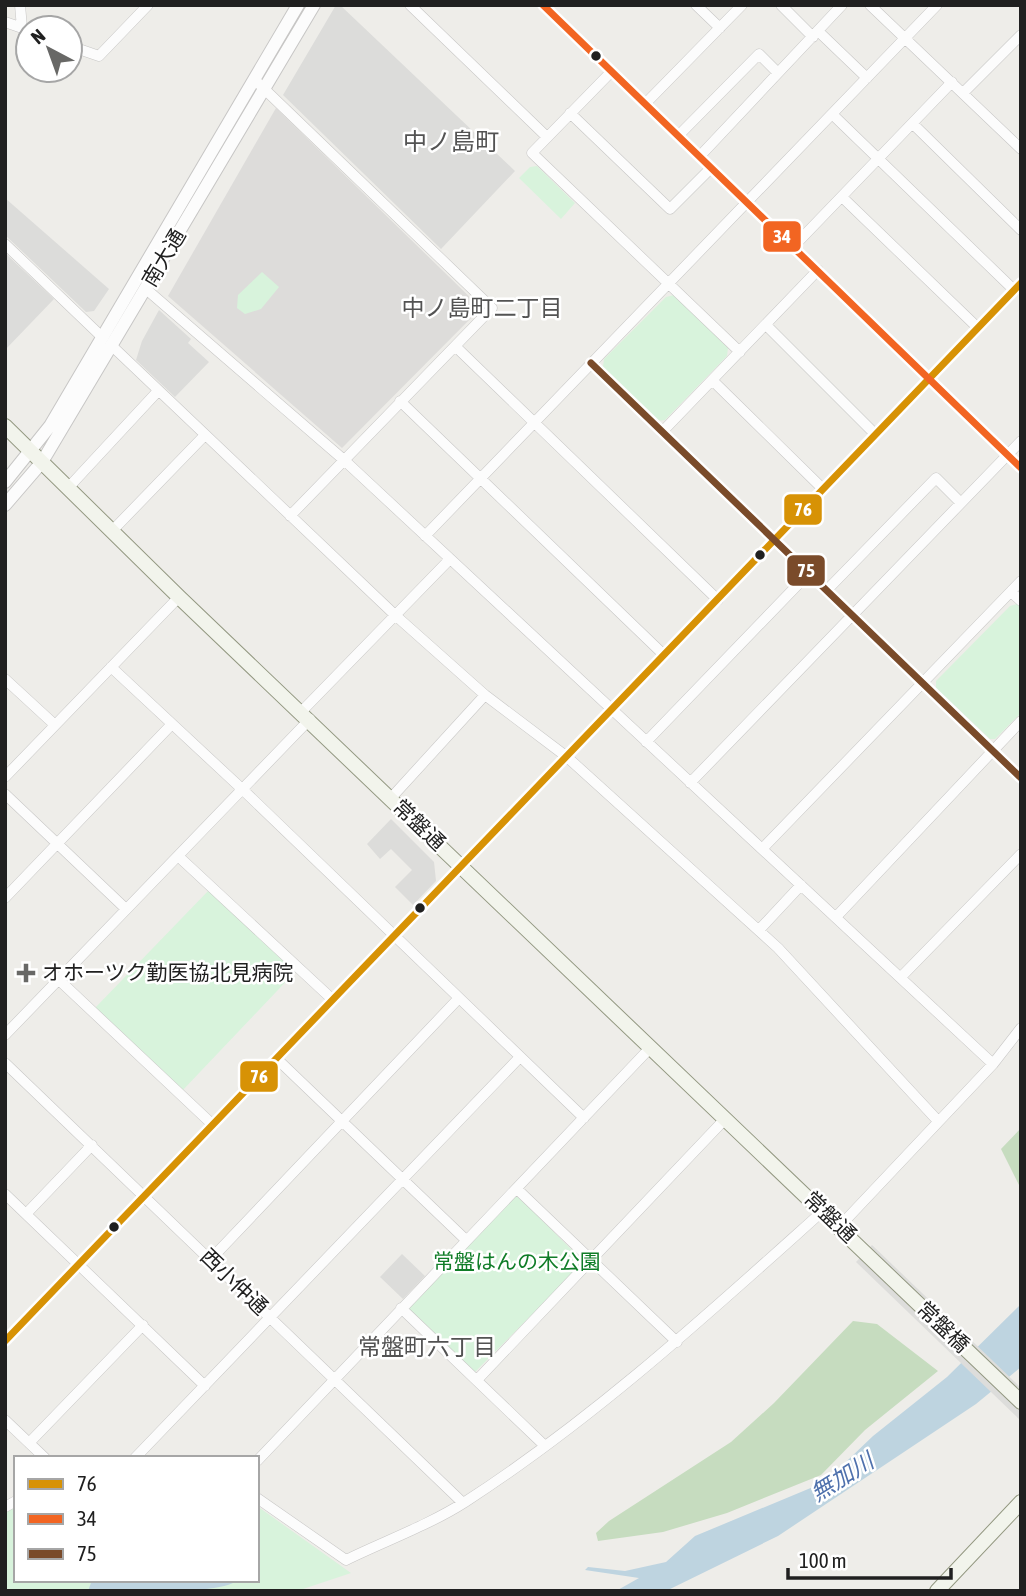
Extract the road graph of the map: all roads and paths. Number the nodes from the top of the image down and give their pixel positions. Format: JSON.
{"nodes":[{"id":1,"x":148,"y":5,"type":"edge"},
{"id":2,"x":410,"y":5,"type":"edge"},
{"id":3,"x":543,"y":5,"type":"edge"},
{"id":4,"x":696,"y":5,"type":"edge"},
{"id":5,"x":742,"y":5,"type":"edge"},
{"id":6,"x":781,"y":5,"type":"edge"},
{"id":7,"x":842,"y":5,"type":"edge"},
{"id":8,"x":870,"y":5,"type":"edge"},
{"id":9,"x":937,"y":5,"type":"edge"},
{"id":10,"x":305,"y":7,"type":"edge"},
{"id":11,"x":720,"y":28,"type":"junction"},
{"id":12,"x":815,"y":34,"type":"junction"},
{"id":13,"x":1021,"y":35,"type":"edge"},
{"id":14,"x":905,"y":38,"type":"junction"},
{"id":15,"x":84,"y":51,"type":"edge"},
{"id":16,"x":611,"y":72,"type":"junction"},
{"id":17,"x":779,"y":73,"type":"junction"},
{"id":18,"x":867,"y":78,"type":"junction"},
{"id":19,"x":254,"y":79,"type":"junction"},
{"id":20,"x":952,"y":82,"type":"junction"},
{"id":21,"x":265,"y":89,"type":"junction"},
{"id":22,"x":963,"y":93,"type":"junction"},
{"id":23,"x":645,"y":104,"type":"junction"},
{"id":24,"x":570,"y":113,"type":"junction"},
{"id":25,"x":832,"y":114,"type":"junction"},
{"id":26,"x":913,"y":124,"type":"junction"},
{"id":27,"x":678,"y":136,"type":"junction"},
{"id":28,"x":547,"y":137,"type":"junction"},
{"id":29,"x":1021,"y":149,"type":"edge"},
{"id":30,"x":700,"y":156,"type":"junction"},
{"id":31,"x":878,"y":160,"type":"junction"},
{"id":32,"x":711,"y":168,"type":"junction"},
{"id":33,"x":842,"y":197,"type":"junction"},
{"id":34,"x":747,"y":202,"type":"junction"},
{"id":35,"x":1021,"y":230,"type":"edge"},
{"id":36,"x":5,"y":244,"type":"edge"},
{"id":37,"x":794,"y":247,"type":"junction"},
{"id":38,"x":818,"y":271,"type":"junction"},
{"id":39,"x":668,"y":282,"type":"junction"},
{"id":40,"x":1017,"y":287,"type":"edge"},
{"id":41,"x":146,"y":289,"type":"junction"},
{"id":42,"x":766,"y":325,"type":"junction"},
{"id":43,"x":978,"y":328,"type":"junction"},
{"id":44,"x":107,"y":341,"type":"junction"},
{"id":45,"x":454,"y":346,"type":"junction"},
{"id":46,"x":740,"y":352,"type":"junction"},
{"id":47,"x":591,"y":363,"type":"junction"},
{"id":48,"x":929,"y":379,"type":"junction"},
{"id":49,"x":712,"y":380,"type":"junction"},
{"id":50,"x":158,"y":391,"type":"junction"},
{"id":51,"x":400,"y":401,"type":"junction"},
{"id":52,"x":534,"y":422,"type":"junction"},
{"id":53,"x":5,"y":426,"type":"edge"},
{"id":54,"x":662,"y":432,"type":"junction"},
{"id":55,"x":875,"y":434,"type":"junction"},
{"id":56,"x":205,"y":435,"type":"junction"},
{"id":57,"x":1021,"y":441,"type":"edge"},
{"id":58,"x":31,"y":451,"type":"junction"},
{"id":59,"x":1007,"y":455,"type":"junction"},
{"id":60,"x":344,"y":460,"type":"junction"},
{"id":61,"x":42,"y":462,"type":"junction"},
{"id":62,"x":1021,"y":468,"type":"edge"},
{"id":63,"x":481,"y":477,"type":"junction"},
{"id":64,"x":5,"y":482,"type":"edge"},
{"id":65,"x":68,"y":488,"type":"junction"},
{"id":66,"x":823,"y":489,"type":"junction"},
{"id":67,"x":961,"y":503,"type":"junction"},
{"id":68,"x":5,"y":505,"type":"edge"},
{"id":69,"x":290,"y":516,"type":"junction"},
{"id":70,"x":112,"y":531,"type":"junction"},
{"id":71,"x":425,"y":536,"type":"junction"},
{"id":72,"x":775,"y":540,"type":"junction"},
{"id":73,"x":450,"y":559,"type":"junction"},
{"id":74,"x":809,"y":573,"type":"junction"},
{"id":75,"x":1021,"y":581,"type":"edge"},
{"id":76,"x":827,"y":590,"type":"junction"},
{"id":77,"x":1011,"y":592,"type":"junction"},
{"id":78,"x":179,"y":597,"type":"junction"},
{"id":79,"x":718,"y":600,"type":"junction"},
{"id":80,"x":1021,"y":601,"type":"edge"},
{"id":81,"x":395,"y":615,"type":"junction"},
{"id":82,"x":852,"y":615,"type":"junction"},
{"id":83,"x":664,"y":655,"type":"junction"},
{"id":84,"x":111,"y":667,"type":"junction"},
{"id":85,"x":5,"y":679,"type":"edge"},
{"id":86,"x":922,"y":685,"type":"junction"},
{"id":87,"x":485,"y":695,"type":"junction"},
{"id":88,"x":612,"y":711,"type":"junction"},
{"id":89,"x":306,"y":715,"type":"junction"},
{"id":90,"x":1021,"y":721,"type":"edge"},
{"id":91,"x":172,"y":724,"type":"junction"},
{"id":92,"x":55,"y":725,"type":"junction"},
{"id":93,"x":646,"y":742,"type":"junction"},
{"id":94,"x":992,"y":751,"type":"junction"},
{"id":95,"x":567,"y":757,"type":"junction"},
{"id":96,"x":5,"y":777,"type":"edge"},
{"id":97,"x":1021,"y":778,"type":"edge"},
{"id":98,"x":690,"y":783,"type":"junction"},
{"id":99,"x":242,"y":789,"type":"junction"},
{"id":100,"x":5,"y":794,"type":"edge"},
{"id":101,"x":391,"y":798,"type":"junction"},
{"id":102,"x":57,"y":844,"type":"junction"},
{"id":103,"x":762,"y":849,"type":"junction"},
{"id":104,"x":1021,"y":854,"type":"edge"},
{"id":105,"x":178,"y":856,"type":"junction"},
{"id":106,"x":461,"y":866,"type":"junction"},
{"id":107,"x":801,"y":885,"type":"junction"},
{"id":108,"x":5,"y":898,"type":"edge"},
{"id":109,"x":126,"y":909,"type":"junction"},
{"id":110,"x":836,"y":916,"type":"junction"},
{"id":111,"x":759,"y":930,"type":"junction"},
{"id":112,"x":394,"y":936,"type":"junction"},
{"id":113,"x":901,"y":976,"type":"junction"},
{"id":114,"x":58,"y":979,"type":"junction"},
{"id":115,"x":459,"y":998,"type":"junction"},
{"id":116,"x":332,"y":999,"type":"junction"},
{"id":117,"x":1021,"y":1028,"type":"edge"},
{"id":118,"x":5,"y":1035,"type":"edge"},
{"id":119,"x":650,"y":1048,"type":"junction"},
{"id":120,"x":520,"y":1057,"type":"junction"},
{"id":121,"x":276,"y":1058,"type":"junction"},
{"id":122,"x":5,"y":1063,"type":"edge"},
{"id":123,"x":993,"y":1064,"type":"junction"},
{"id":124,"x":584,"y":1118,"type":"junction"},
{"id":125,"x":726,"y":1118,"type":"junction"},
{"id":126,"x":342,"y":1121,"type":"junction"},
{"id":127,"x":938,"y":1121,"type":"junction"},
{"id":128,"x":213,"y":1125,"type":"junction"},
{"id":129,"x":92,"y":1145,"type":"junction"},
{"id":130,"x":403,"y":1179,"type":"junction"},
{"id":131,"x":517,"y":1189,"type":"junction"},
{"id":132,"x":5,"y":1194,"type":"edge"},
{"id":133,"x":145,"y":1197,"type":"junction"},
{"id":134,"x":824,"y":1210,"type":"junction"},
{"id":135,"x":26,"y":1214,"type":"junction"},
{"id":136,"x":840,"y":1226,"type":"junction"},
{"id":137,"x":466,"y":1240,"type":"junction"},
{"id":138,"x":866,"y":1251,"type":"joint"},
{"id":139,"x":211,"y":1259,"type":"junction"},
{"id":140,"x":591,"y":1260,"type":"junction"},
{"id":141,"x":79,"y":1264,"type":"junction"},
{"id":142,"x":401,"y":1308,"type":"junction"},
{"id":143,"x":270,"y":1318,"type":"junction"},
{"id":144,"x":143,"y":1325,"type":"junction"},
{"id":145,"x":6,"y":1339,"type":"edge"},
{"id":146,"x":677,"y":1342,"type":"junction"},
{"id":147,"x":334,"y":1378,"type":"junction"},
{"id":148,"x":477,"y":1380,"type":"junction"},
{"id":149,"x":205,"y":1385,"type":"junction"},
{"id":150,"x":1021,"y":1402,"type":"edge"},
{"id":151,"x":5,"y":1420,"type":"edge"},
{"id":152,"x":29,"y":1443,"type":"junction"},
{"id":153,"x":545,"y":1446,"type":"junction"},
{"id":154,"x":43,"y":1456,"type":"edge"},
{"id":155,"x":137,"y":1456,"type":"edge"},
{"id":156,"x":259,"y":1459,"type":"edge"},
{"id":157,"x":259,"y":1499,"type":"edge"},
{"id":158,"x":1021,"y":1502,"type":"edge"},
{"id":159,"x":463,"y":1503,"type":"junction"},
{"id":160,"x":937,"y":1591,"type":"edge"}],
"edges":[{"from":1,"to":15,"type":"street"},
{"from":2,"to":28,"type":"street"},
{"from":3,"to":16,"type":"street"},
{"from":4,"to":11,"type":"street"},
{"from":5,"to":11,"type":"street"},
{"from":6,"to":12,"type":"street"},
{"from":7,"to":12,"type":"street"},
{"from":8,"to":14,"type":"street"},
{"from":9,"to":14,"type":"street"},
{"from":10,"to":19,"type":"street","name":"南大通"},
{"from":10,"to":21,"type":"street","name":"南大通"},
{"from":11,"to":23,"type":"street"},
{"from":12,"to":17,"type":"street"},
{"from":12,"to":18,"type":"street"},
{"from":13,"to":22,"type":"street"},
{"from":14,"to":18,"type":"street"},
{"from":14,"to":20,"type":"street"},
{"from":16,"to":23,"type":"street"},
{"from":16,"to":24,"type":"street"},
{"from":17,"to":27,"type":"street"},
{"from":17,"to":30,"type":"street"},
{"from":18,"to":25,"type":"street"},
{"from":19,"to":21,"type":"street"},
{"from":19,"to":44,"type":"street","name":"南大通"},
{"from":20,"to":22,"type":"street"},
{"from":20,"to":26,"type":"street"},
{"from":21,"to":41,"type":"street","name":"南大通"},
{"from":21,"to":45,"type":"street"},
{"from":22,"to":29,"type":"street"},
{"from":23,"to":27,"type":"street"},
{"from":24,"to":28,"type":"street"},
{"from":24,"to":32,"type":"street"},
{"from":25,"to":31,"type":"street"},
{"from":25,"to":34,"type":"street"},
{"from":26,"to":31,"type":"street"},
{"from":26,"to":35,"type":"street"},
{"from":27,"to":30,"type":"street"},
{"from":28,"to":39,"type":"street"},
{"from":30,"to":32,"type":"street"},
{"from":31,"to":33,"type":"street"},
{"from":31,"to":40,"type":"street"},
{"from":32,"to":34,"type":"street"},
{"from":33,"to":37,"type":"street"},
{"from":33,"to":43,"type":"street"},
{"from":34,"to":37,"type":"street"},
{"from":34,"to":39,"type":"street"},
{"from":36,"to":44,"type":"street"},
{"from":37,"to":38,"type":"street"},
{"from":38,"to":42,"type":"street"},
{"from":38,"to":48,"type":"street"},
{"from":39,"to":46,"type":"street"},
{"from":39,"to":47,"type":"street"},
{"from":40,"to":43,"type":"street"},
{"from":41,"to":44,"type":"street","name":"南大通"},
{"from":41,"to":60,"type":"street"},
{"from":42,"to":46,"type":"street"},
{"from":42,"to":55,"type":"street"},
{"from":43,"to":48,"type":"street"},
{"from":44,"to":50,"type":"street"},
{"from":44,"to":58,"type":"street","name":"南大通"},
{"from":44,"to":61,"type":"street","name":"南大通"},
{"from":45,"to":51,"type":"street"},
{"from":45,"to":52,"type":"street"},
{"from":46,"to":49,"type":"street"},
{"from":47,"to":52,"type":"street"},
{"from":47,"to":54,"type":"street"},
{"from":48,"to":55,"type":"street"},
{"from":48,"to":59,"type":"street"},
{"from":49,"to":54,"type":"street"},
{"from":49,"to":66,"type":"street"},
{"from":50,"to":56,"type":"street"},
{"from":50,"to":65,"type":"street"},
{"from":51,"to":60,"type":"street"},
{"from":51,"to":63,"type":"street"},
{"from":52,"to":63,"type":"street"},
{"from":52,"to":79,"type":"street"},
{"from":53,"to":58,"type":"main road","name":"常盤通"},
{"from":54,"to":72,"type":"street"},
{"from":55,"to":66,"type":"street"},
{"from":56,"to":69,"type":"street"},
{"from":56,"to":70,"type":"street"},
{"from":57,"to":59,"type":"street"},
{"from":58,"to":61,"type":"main road","name":"常盤通"},
{"from":58,"to":64,"type":"street","name":"南大通"},
{"from":59,"to":62,"type":"street"},
{"from":59,"to":67,"type":"street"},
{"from":60,"to":69,"type":"street"},
{"from":60,"to":71,"type":"street"},
{"from":61,"to":65,"type":"main road","name":"常盤通"},
{"from":61,"to":68,"type":"street","name":"南大通"},
{"from":63,"to":71,"type":"street"},
{"from":63,"to":83,"type":"street"},
{"from":65,"to":70,"type":"main road","name":"常盤通"},
{"from":66,"to":72,"type":"street"},
{"from":67,"to":76,"type":"street"},
{"from":67,"to":82,"type":"street"},
{"from":69,"to":81,"type":"street"},
{"from":70,"to":78,"type":"main road","name":"常盤通"},
{"from":71,"to":73,"type":"street"},
{"from":72,"to":74,"type":"street"},
{"from":72,"to":79,"type":"street"},
{"from":73,"to":81,"type":"street"},
{"from":73,"to":88,"type":"street"},
{"from":74,"to":76,"type":"street"},
{"from":74,"to":93,"type":"street"},
{"from":75,"to":77,"type":"street"},
{"from":76,"to":82,"type":"street"},
{"from":77,"to":80,"type":"street"},
{"from":77,"to":86,"type":"street"},
{"from":78,"to":84,"type":"street"},
{"from":78,"to":89,"type":"main road","name":"常盤通"},
{"from":79,"to":83,"type":"street"},
{"from":81,"to":87,"type":"street"},
{"from":81,"to":89,"type":"street"},
{"from":82,"to":86,"type":"street"},
{"from":82,"to":98,"type":"street"},
{"from":83,"to":88,"type":"street"},
{"from":84,"to":91,"type":"street"},
{"from":84,"to":92,"type":"street"},
{"from":85,"to":92,"type":"street"},
{"from":86,"to":94,"type":"street"},
{"from":86,"to":103,"type":"street"},
{"from":87,"to":95,"type":"street"},
{"from":87,"to":101,"type":"street"},
{"from":88,"to":93,"type":"street"},
{"from":88,"to":95,"type":"street"},
{"from":89,"to":99,"type":"street"},
{"from":89,"to":101,"type":"main road","name":"常盤通"},
{"from":90,"to":94,"type":"street"},
{"from":91,"to":99,"type":"street"},
{"from":91,"to":102,"type":"street"},
{"from":92,"to":96,"type":"street"},
{"from":93,"to":98,"type":"street"},
{"from":94,"to":97,"type":"street"},
{"from":94,"to":110,"type":"street"},
{"from":95,"to":106,"type":"street"},
{"from":95,"to":111,"type":"street"},
{"from":98,"to":103,"type":"street"},
{"from":99,"to":105,"type":"street"},
{"from":99,"to":112,"type":"street"},
{"from":100,"to":102,"type":"street"},
{"from":101,"to":106,"type":"main road","name":"常盤通"},
{"from":102,"to":108,"type":"street"},
{"from":102,"to":109,"type":"street"},
{"from":103,"to":107,"type":"street"},
{"from":104,"to":113,"type":"street"},
{"from":105,"to":109,"type":"street"},
{"from":105,"to":116,"type":"street"},
{"from":106,"to":112,"type":"street"},
{"from":106,"to":119,"type":"main road","name":"常盤通"},
{"from":107,"to":110,"type":"street"},
{"from":107,"to":111,"type":"street"},
{"from":109,"to":114,"type":"street"},
{"from":110,"to":113,"type":"street"},
{"from":111,"to":127,"type":"street"},
{"from":112,"to":115,"type":"street"},
{"from":112,"to":116,"type":"street"},
{"from":113,"to":123,"type":"street"},
{"from":114,"to":118,"type":"street"},
{"from":114,"to":128,"type":"street"},
{"from":115,"to":120,"type":"street"},
{"from":115,"to":126,"type":"street"},
{"from":116,"to":121,"type":"street"},
{"from":117,"to":123,"type":"street"},
{"from":119,"to":124,"type":"street"},
{"from":119,"to":125,"type":"main road","name":"常盤通"},
{"from":120,"to":124,"type":"street"},
{"from":120,"to":130,"type":"street"},
{"from":121,"to":126,"type":"street"},
{"from":121,"to":128,"type":"street"},
{"from":122,"to":129,"type":"street","name":"西小仲通"},
{"from":123,"to":127,"type":"street"},
{"from":124,"to":131,"type":"street"},
{"from":125,"to":134,"type":"main road","name":"常盤通"},
{"from":125,"to":140,"type":"street"},
{"from":126,"to":130,"type":"street"},
{"from":126,"to":139,"type":"street"},
{"from":127,"to":136,"type":"street"},
{"from":128,"to":133,"type":"street"},
{"from":129,"to":133,"type":"street","name":"西小仲通"},
{"from":129,"to":135,"type":"street"},
{"from":130,"to":137,"type":"street"},
{"from":130,"to":143,"type":"street"},
{"from":131,"to":137,"type":"street"},
{"from":131,"to":140,"type":"street"},
{"from":132,"to":135,"type":"street"},
{"from":133,"to":139,"type":"street","name":"西小仲通"},
{"from":133,"to":141,"type":"street"},
{"from":134,"to":136,"type":"main road","name":"常盤通"},
{"from":134,"to":146,"type":"street"},
{"from":135,"to":141,"type":"street"},
{"from":136,"to":138,"type":"main road","name":"常盤通"},
{"from":137,"to":142,"type":"street"},
{"from":138,"to":150,"type":"main road","name":"常盤橋"},
{"from":139,"to":143,"type":"street","name":"西小仲通"},
{"from":140,"to":146,"type":"street"},
{"from":140,"to":148,"type":"street"},
{"from":141,"to":144,"type":"street"},
{"from":141,"to":145,"type":"street"},
{"from":142,"to":147,"type":"street"},
{"from":142,"to":148,"type":"street"},
{"from":143,"to":147,"type":"street","name":"西小仲通"},
{"from":143,"to":149,"type":"street"},
{"from":144,"to":149,"type":"street"},
{"from":144,"to":152,"type":"street"},
{"from":146,"to":153,"type":"street"},
{"from":147,"to":156,"type":"street"},
{"from":147,"to":159,"type":"street","name":"西小仲通"},
{"from":148,"to":153,"type":"street"},
{"from":149,"to":155,"type":"street"},
{"from":151,"to":152,"type":"street"},
{"from":152,"to":154,"type":"street"},
{"from":153,"to":159,"type":"street"},
{"from":157,"to":159,"type":"street"},
{"from":158,"to":160,"type":"main road"}]}
